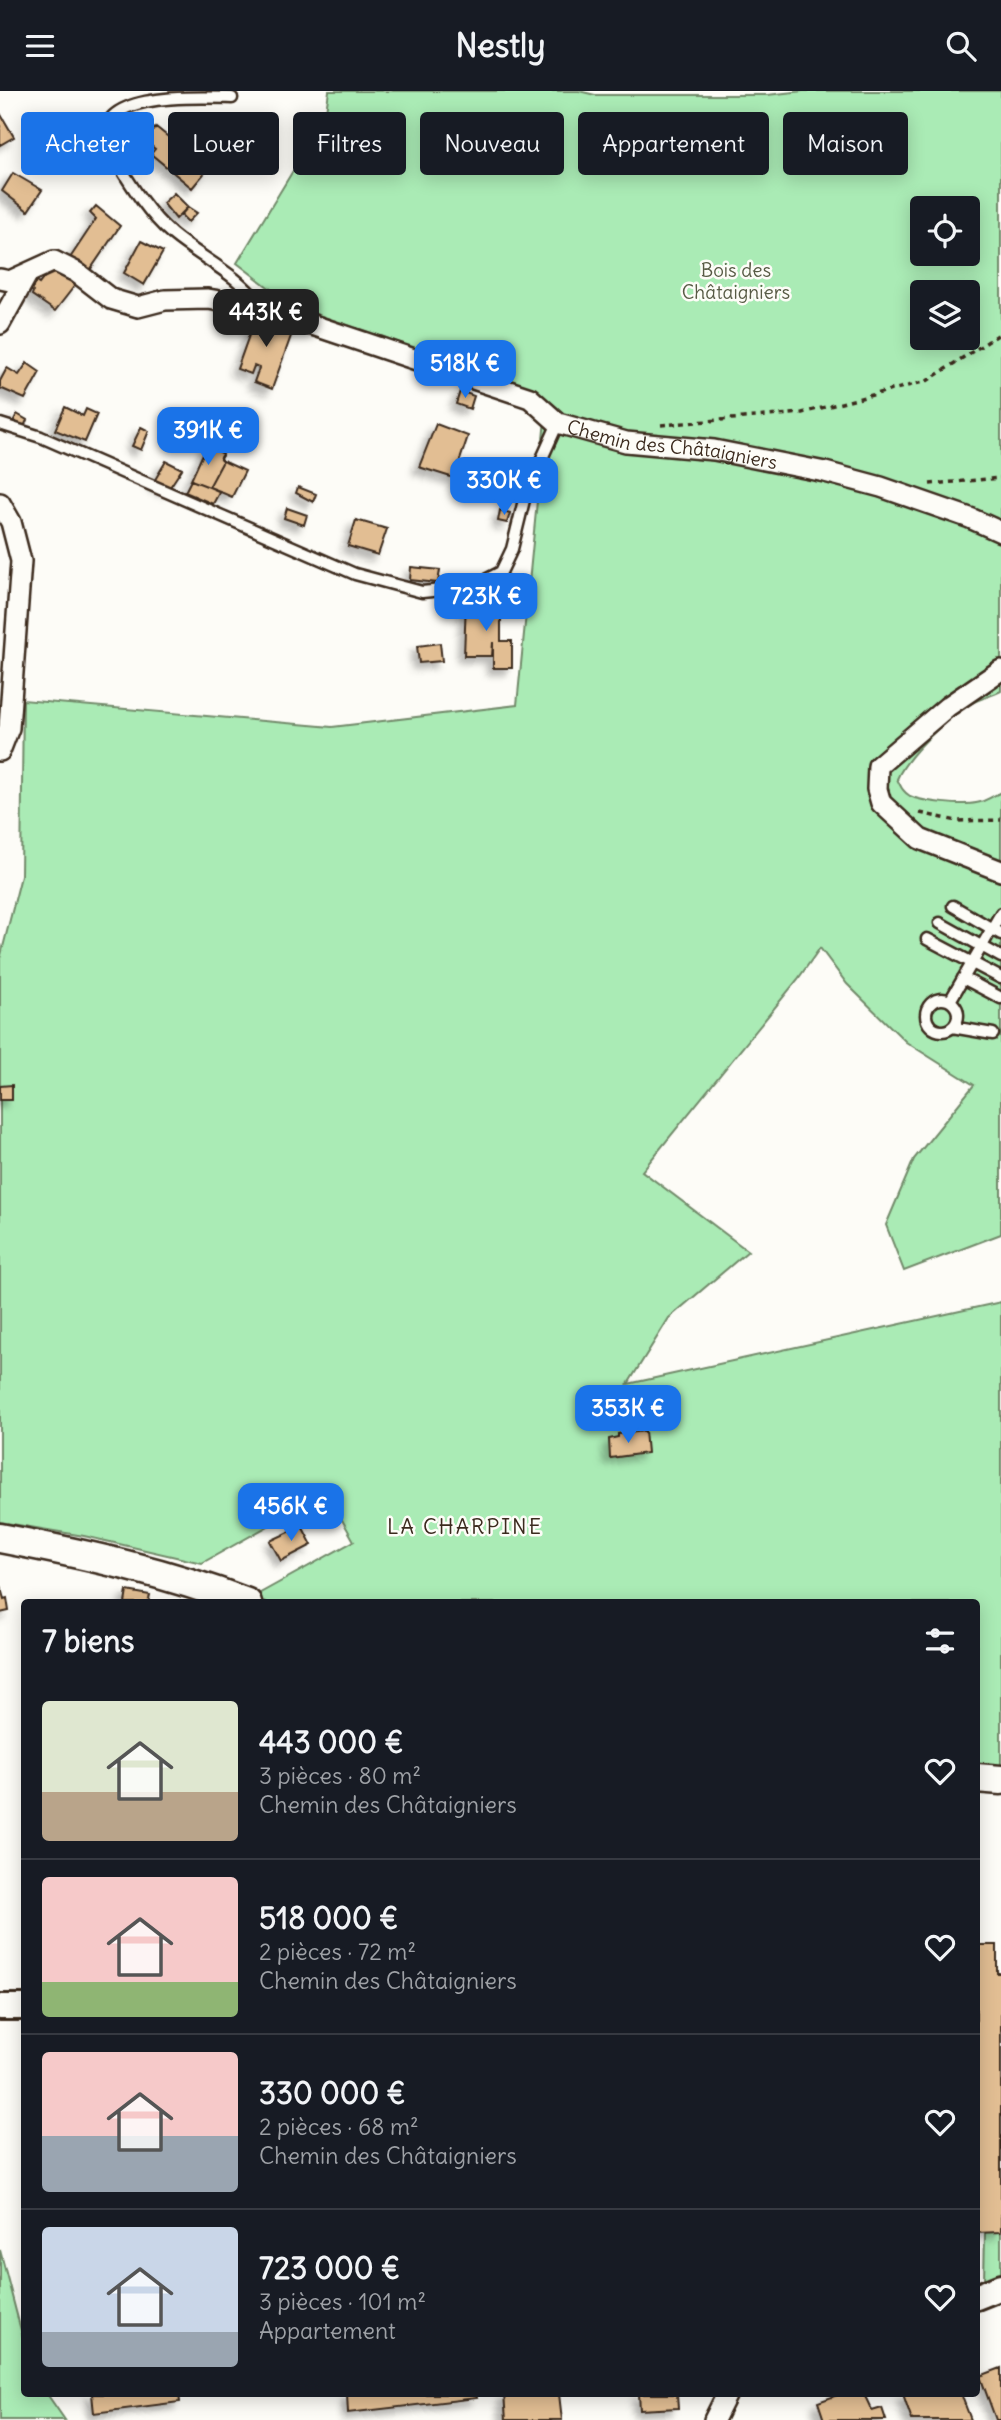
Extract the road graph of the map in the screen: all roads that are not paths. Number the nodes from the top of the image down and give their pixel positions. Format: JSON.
{"nodes":[{"id":1,"x":232,"y":98,"type":"dead end"},
{"id":2,"x":27,"y":275,"type":"junction"},
{"id":3,"x":0,"y":279,"type":"edge"},
{"id":4,"x":262,"y":308,"type":"junction"},
{"id":5,"x":0,"y":324,"type":"edge"},
{"id":6,"x":558,"y":423,"type":"junction"},
{"id":7,"x":0,"y":424,"type":"edge"},
{"id":8,"x":0,"y":503,"type":"edge"},
{"id":9,"x":1001,"y":532,"type":"edge"},
{"id":10,"x":1001,"y":670,"type":"edge"},
{"id":11,"x":0,"y":751,"type":"edge"},
{"id":12,"x":1001,"y":871,"type":"edge"},
{"id":13,"x":953,"y":906,"type":"dead end"},
{"id":14,"x":1001,"y":912,"type":"edge"},
{"id":15,"x":940,"y":923,"type":"dead end"},
{"id":16,"x":996,"y":931,"type":"edge"},
{"id":17,"x":927,"y":939,"type":"dead end"},
{"id":18,"x":981,"y":946,"type":"junction"},
{"id":19,"x":1001,"y":957,"type":"edge"},
{"id":20,"x":972,"y":963,"type":"junction"},
{"id":21,"x":963,"y":978,"type":"junction"},
{"id":22,"x":1001,"y":978,"type":"edge"},
{"id":23,"x":1001,"y":998,"type":"edge"},
{"id":24,"x":950,"y":1001,"type":"junction"},
{"id":25,"x":952,"y":1027,"type":"junction"},
{"id":26,"x":993,"y":1034,"type":"dead end"},
{"id":27,"x":0,"y":1538,"type":"edge"},
{"id":28,"x":236,"y":1599,"type":"edge"},
{"id":29,"x":980,"y":1778,"type":"edge"},
{"id":30,"x":1001,"y":1780,"type":"edge"},
{"id":31,"x":0,"y":2007,"type":"edge"},
{"id":32,"x":21,"y":2007,"type":"edge"},
{"id":33,"x":1001,"y":2287,"type":"edge"},
{"id":34,"x":980,"y":2295,"type":"edge"},
{"id":35,"x":726,"y":2397,"type":"edge"},
{"id":36,"x":714,"y":2420,"type":"edge"}],
"edges":[{"from":1,"to":4,"type":"lane"},
{"from":2,"to":3,"type":"street","name":"Chemin des Châtaigniers"},
{"from":2,"to":4,"type":"street","name":"Chemin des Châtaigniers"},
{"from":2,"to":5,"type":"street"},
{"from":4,"to":6,"type":"street","name":"Chemin des Châtaigniers"},
{"from":6,"to":7,"type":"lane"},
{"from":6,"to":9,"type":"street","name":"Chemin des Châtaigniers"},
{"from":8,"to":11,"type":"street"},
{"from":10,"to":12,"type":"street"},
{"from":13,"to":16,"type":"lane"},
{"from":14,"to":16,"type":"lane"},
{"from":15,"to":18,"type":"lane"},
{"from":16,"to":18,"type":"lane"},
{"from":17,"to":20,"type":"lane"},
{"from":18,"to":19,"type":"lane"},
{"from":18,"to":20,"type":"lane"},
{"from":20,"to":21,"type":"lane"},
{"from":20,"to":22,"type":"lane"},
{"from":21,"to":23,"type":"lane"},
{"from":21,"to":24,"type":"lane"},
{"from":24,"to":25,"type":"lane"},
{"from":24,"to":25,"type":"lane"},
{"from":25,"to":26,"type":"lane"},
{"from":27,"to":28,"type":"main road"},
{"from":29,"to":30,"type":"main road"},
{"from":31,"to":32,"type":"street"},
{"from":33,"to":34,"type":"street"},
{"from":35,"to":36,"type":"street"}]}
